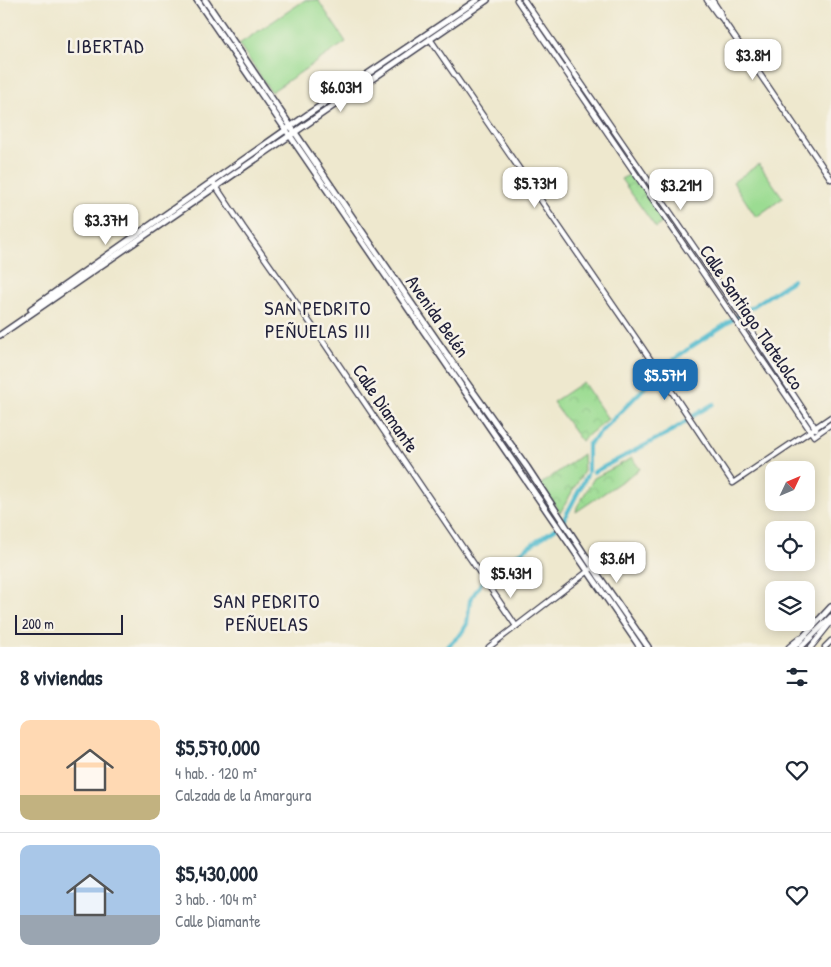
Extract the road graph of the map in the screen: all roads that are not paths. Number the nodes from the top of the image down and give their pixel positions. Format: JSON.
{"nodes":[{"id":1,"x":197,"y":0,"type":"edge"},
{"id":2,"x":205,"y":0,"type":"edge"},
{"id":3,"x":477,"y":0,"type":"edge"},
{"id":4,"x":487,"y":0,"type":"edge"},
{"id":5,"x":517,"y":0,"type":"edge"},
{"id":6,"x":524,"y":0,"type":"edge"},
{"id":7,"x":707,"y":0,"type":"edge"},
{"id":8,"x":712,"y":0,"type":"edge"},
{"id":9,"x":719,"y":14,"type":"junction"},
{"id":10,"x":430,"y":40,"type":"junction"},
{"id":11,"x":288,"y":129,"type":"junction"},
{"id":12,"x":292,"y":135,"type":"junction"},
{"id":13,"x":831,"y":179,"type":"edge"},
{"id":14,"x":215,"y":184,"type":"junction"},
{"id":15,"x":0,"y":330,"type":"edge"},
{"id":16,"x":0,"y":334,"type":"edge"},
{"id":17,"x":831,"y":417,"type":"edge"},
{"id":18,"x":831,"y":424,"type":"edge"},
{"id":19,"x":810,"y":431,"type":"junction"},
{"id":20,"x":816,"y":432,"type":"junction"},
{"id":21,"x":593,"y":568,"type":"junction"},
{"id":22,"x":587,"y":572,"type":"junction"},
{"id":23,"x":831,"y":604,"type":"edge"},
{"id":24,"x":831,"y":607,"type":"edge"},
{"id":25,"x":831,"y":617,"type":"edge"},
{"id":26,"x":831,"y":622,"type":"edge"},
{"id":27,"x":516,"y":626,"type":"junction"},
{"id":28,"x":831,"y":641,"type":"edge"},
{"id":29,"x":489,"y":647,"type":"edge"},
{"id":30,"x":640,"y":647,"type":"edge"},
{"id":31,"x":648,"y":647,"type":"edge"},
{"id":32,"x":789,"y":647,"type":"edge"},
{"id":33,"x":794,"y":647,"type":"edge"},
{"id":34,"x":801,"y":647,"type":"edge"},
{"id":35,"x":811,"y":647,"type":"edge"},
{"id":36,"x":824,"y":647,"type":"edge"}],
"edges":[{"from":1,"to":11,"type":"main road","name":"Avenida Belén"},
{"from":2,"to":11,"type":"main road","name":"Avenida Belén"},
{"from":3,"to":11,"type":"main road"},
{"from":4,"to":10,"type":"main road"},
{"from":5,"to":19,"type":"street","name":"Calle Santiago Tlatelolco"},
{"from":6,"to":20,"type":"street","name":"Calle Santiago Tlatelolco"},
{"from":7,"to":9,"type":"street"},
{"from":8,"to":9,"type":"street"},
{"from":9,"to":13,"type":"street"},
{"from":10,"to":12,"type":"main road"},
{"from":10,"to":19,"type":"street"},
{"from":11,"to":12,"type":"main road","name":"Avenida Belén"},
{"from":11,"to":14,"type":"main road"},
{"from":12,"to":14,"type":"main road"},
{"from":12,"to":21,"type":"main road","name":"Avenida Belén"},
{"from":12,"to":22,"type":"main road","name":"Avenida Belén"},
{"from":14,"to":15,"type":"main road"},
{"from":14,"to":16,"type":"main road"},
{"from":14,"to":27,"type":"street","name":"Calle Diamante"},
{"from":17,"to":20,"type":"street"},
{"from":18,"to":20,"type":"street"},
{"from":19,"to":20,"type":"street"},
{"from":21,"to":22,"type":"street"},
{"from":21,"to":31,"type":"main road","name":"Avenida Belén"},
{"from":22,"to":27,"type":"street"},
{"from":22,"to":30,"type":"main road","name":"Avenida Belén"},
{"from":23,"to":32,"type":"street"},
{"from":24,"to":33,"type":"main road"},
{"from":25,"to":34,"type":"main road"},
{"from":26,"to":35,"type":"street"},
{"from":27,"to":29,"type":"street"},
{"from":28,"to":36,"type":"street"}]}
